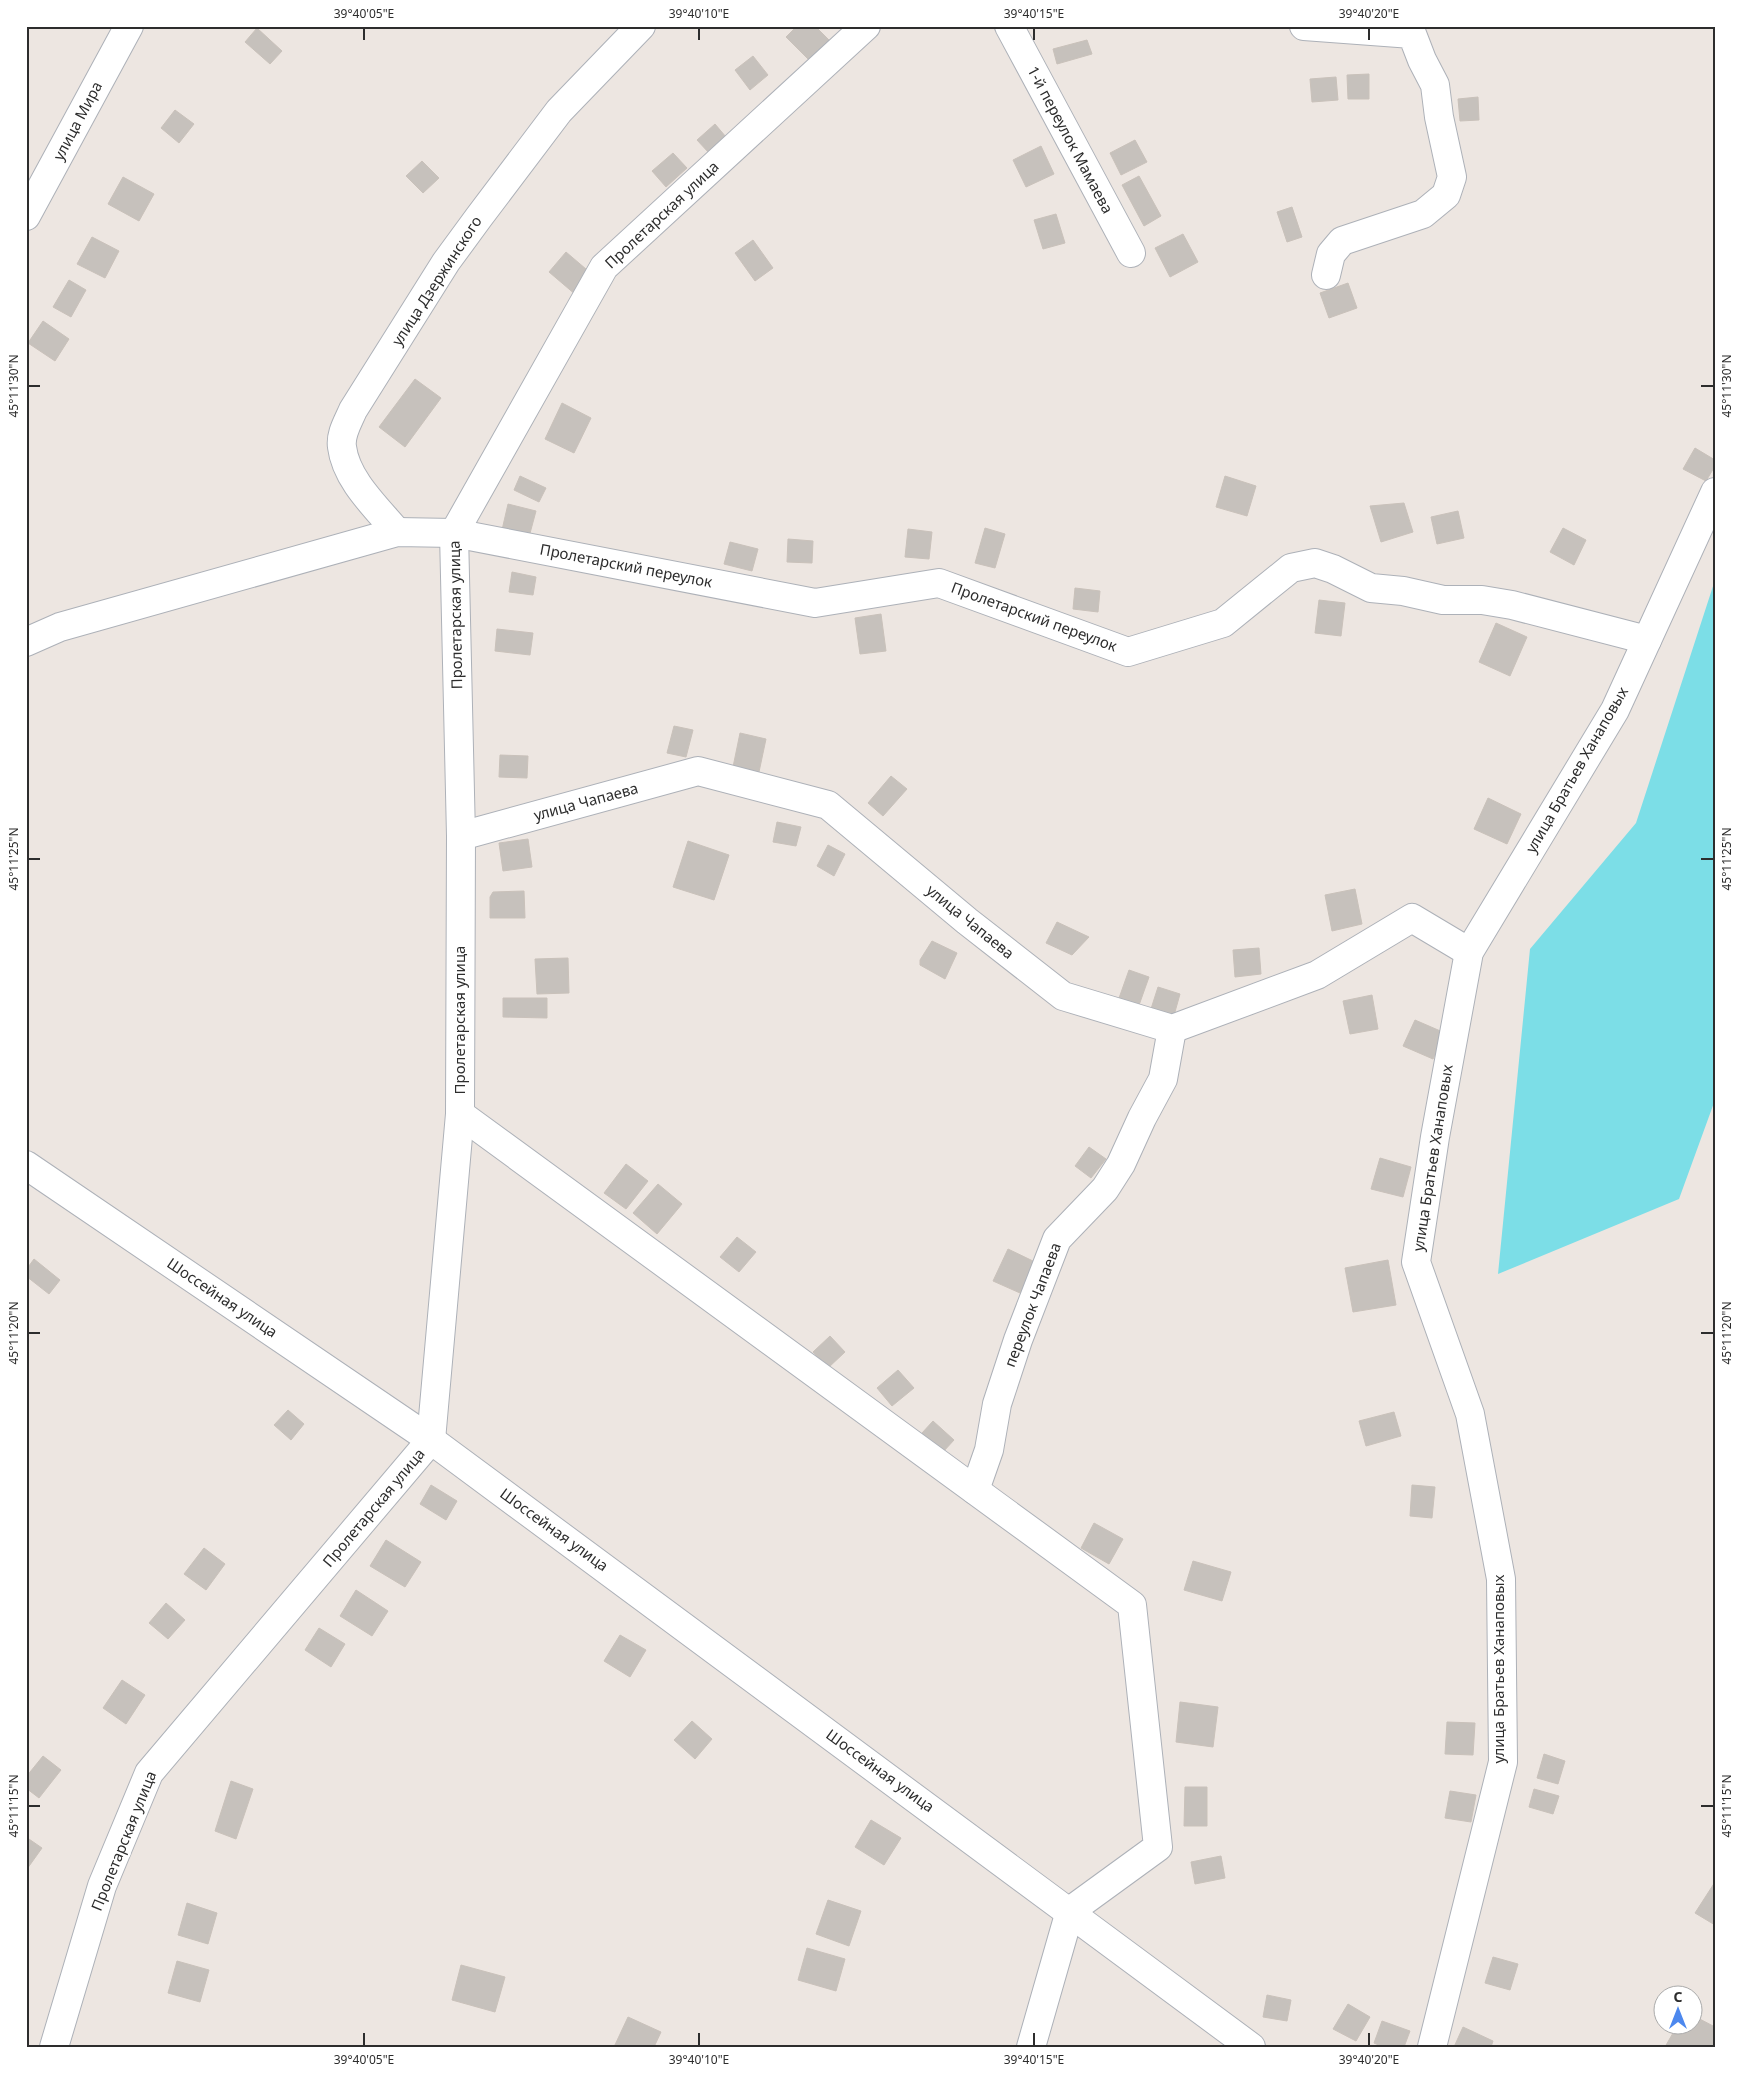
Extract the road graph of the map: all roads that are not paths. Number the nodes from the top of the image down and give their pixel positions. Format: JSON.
{"nodes":[{"id":1,"x":129,"y":26,"type":"edge"},
{"id":2,"x":641,"y":26,"type":"edge"},
{"id":3,"x":866,"y":26,"type":"edge"},
{"id":4,"x":1009,"y":26,"type":"edge"},
{"id":5,"x":1304,"y":26,"type":"edge"},
{"id":6,"x":26,"y":216,"type":"edge"},
{"id":7,"x":1131,"y":253,"type":"dead end"},
{"id":8,"x":1326,"y":275,"type":"dead end"},
{"id":9,"x":1715,"y":492,"type":"edge"},
{"id":10,"x":397,"y":532,"type":"junction"},
{"id":11,"x":454,"y":533,"type":"junction"},
{"id":12,"x":1647,"y":640,"type":"junction"},
{"id":13,"x":26,"y":642,"type":"edge"},
{"id":14,"x":461,"y":836,"type":"junction"},
{"id":15,"x":1469,"y":952,"type":"junction"},
{"id":16,"x":1172,"y":1029,"type":"junction"},
{"id":17,"x":460,"y":1114,"type":"junction"},
{"id":18,"x":26,"y":1166,"type":"edge"},
{"id":19,"x":431,"y":1440,"type":"junction"},
{"id":20,"x":975,"y":1490,"type":"junction"},
{"id":21,"x":1070,"y":1911,"type":"junction"},
{"id":22,"x":54,"y":2047,"type":"edge"},
{"id":23,"x":1031,"y":2047,"type":"edge"},
{"id":24,"x":1251,"y":2047,"type":"edge"},
{"id":25,"x":1432,"y":2047,"type":"edge"}],
"edges":[{"from":1,"to":6,"type":"street","name":"улица Мира"},
{"from":2,"to":10,"type":"street","name":"улица Дзержинского"},
{"from":3,"to":11,"type":"street","name":"Пролетарская улица"},
{"from":4,"to":7,"type":"street","name":"1-й переулок Мамаева"},
{"from":5,"to":8,"type":"street"},
{"from":9,"to":12,"type":"street","name":"улица Братьев Ханаповых"},
{"from":10,"to":11,"type":"street","name":"Пролетарский переулок"},
{"from":10,"to":13,"type":"street","name":"Пролетарский переулок"},
{"from":11,"to":12,"type":"street","name":"Пролетарский переулок"},
{"from":11,"to":14,"type":"street","name":"Пролетарская улица"},
{"from":12,"to":15,"type":"street","name":"улица Братьев Ханаповых"},
{"from":14,"to":16,"type":"street","name":"улица Чапаева"},
{"from":14,"to":17,"type":"street","name":"Пролетарская улица"},
{"from":15,"to":16,"type":"street"},
{"from":15,"to":25,"type":"street","name":"улица Братьев Ханаповых"},
{"from":16,"to":20,"type":"street","name":"переулок Чапаева"},
{"from":17,"to":19,"type":"street","name":"Пролетарская улица"},
{"from":17,"to":20,"type":"street"},
{"from":18,"to":19,"type":"street","name":"Шоссейная улица"},
{"from":19,"to":21,"type":"street","name":"Шоссейная улица"},
{"from":19,"to":22,"type":"street","name":"Пролетарская улица"},
{"from":20,"to":21,"type":"street"},
{"from":21,"to":23,"type":"street"},
{"from":21,"to":24,"type":"street","name":"Шоссейная улица"}]}
